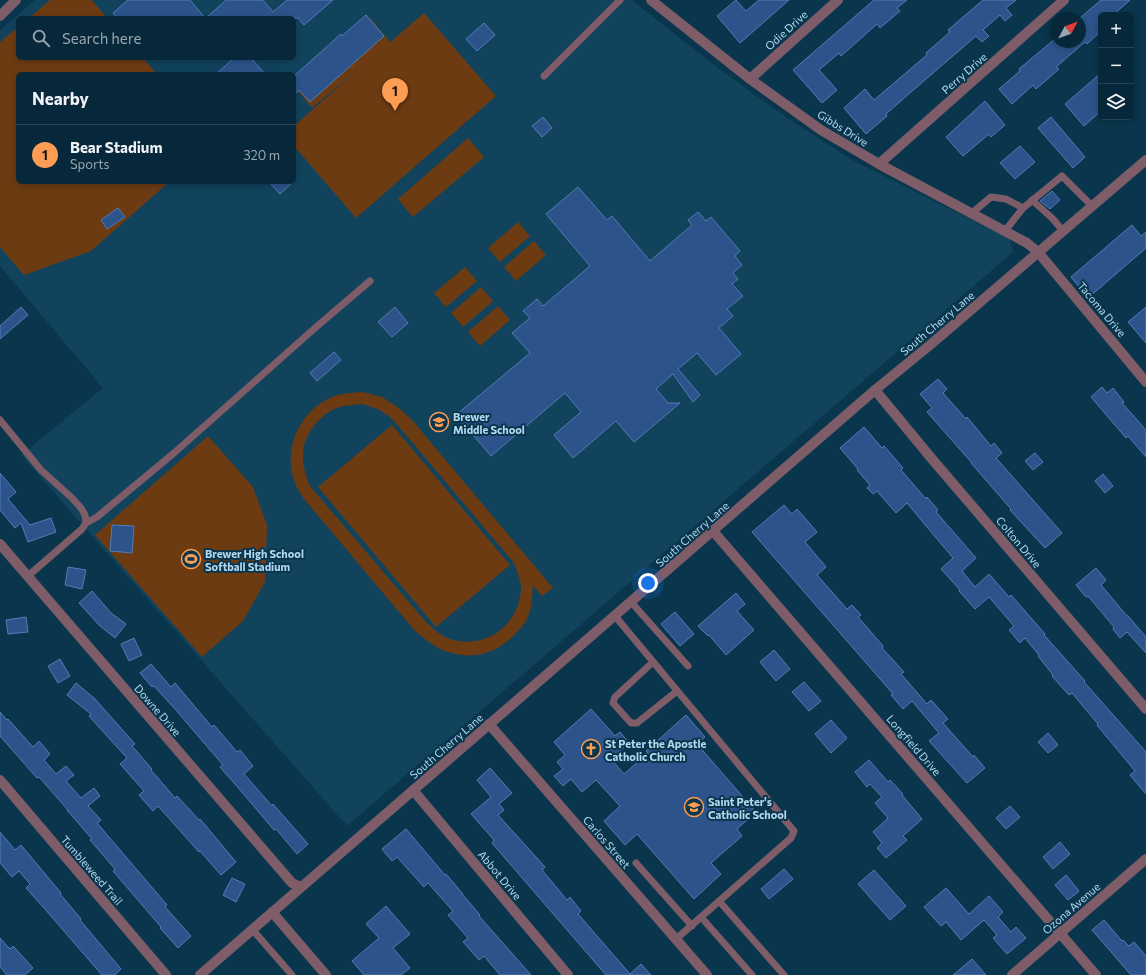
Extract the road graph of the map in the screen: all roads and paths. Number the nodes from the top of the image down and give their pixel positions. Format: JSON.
{"nodes":[{"id":1,"x":16,"y":0,"type":"edge"},
{"id":2,"x":620,"y":0,"type":"edge"},
{"id":3,"x":651,"y":0,"type":"edge"},
{"id":4,"x":838,"y":0,"type":"edge"},
{"id":5,"x":1064,"y":0,"type":"edge"},
{"id":6,"x":0,"y":16,"type":"edge"},
{"id":7,"x":544,"y":76,"type":"dead end"},
{"id":8,"x":750,"y":79,"type":"junction"},
{"id":9,"x":1146,"y":160,"type":"edge"},
{"id":10,"x":879,"y":164,"type":"junction"},
{"id":11,"x":1032,"y":200,"type":"junction"},
{"id":12,"x":1092,"y":206,"type":"junction"},
{"id":13,"x":1022,"y":208,"type":"junction"},
{"id":14,"x":972,"y":213,"type":"junction"},
{"id":15,"x":1005,"y":231,"type":"junction"},
{"id":16,"x":1063,"y":231,"type":"junction"},
{"id":17,"x":1038,"y":252,"type":"junction"},
{"id":18,"x":370,"y":281,"type":"dead end"},
{"id":19,"x":1146,"y":382,"type":"edge"},
{"id":20,"x":875,"y":390,"type":"junction"},
{"id":21,"x":0,"y":420,"type":"edge"},
{"id":22,"x":86,"y":523,"type":"junction"},
{"id":23,"x":714,"y":531,"type":"junction"},
{"id":24,"x":0,"y":544,"type":"edge"},
{"id":25,"x":28,"y":576,"type":"junction"},
{"id":26,"x":631,"y":602,"type":"junction"},
{"id":27,"x":615,"y":616,"type":"junction"},
{"id":28,"x":653,"y":662,"type":"junction"},
{"id":29,"x":688,"y":666,"type":"dead end"},
{"id":30,"x":677,"y":691,"type":"junction"},
{"id":31,"x":1146,"y":709,"type":"edge"},
{"id":32,"x":489,"y":724,"type":"junction"},
{"id":33,"x":0,"y":780,"type":"edge"},
{"id":34,"x":413,"y":790,"type":"junction"},
{"id":35,"x":1146,"y":859,"type":"edge"},
{"id":36,"x":636,"y":863,"type":"dead end"},
{"id":37,"x":301,"y":887,"type":"junction"},
{"id":38,"x":719,"y":901,"type":"junction"},
{"id":39,"x":272,"y":912,"type":"junction"},
{"id":40,"x":701,"y":917,"type":"junction"},
{"id":41,"x":692,"y":926,"type":"junction"},
{"id":42,"x":252,"y":929,"type":"junction"},
{"id":43,"x":1060,"y":933,"type":"junction"},
{"id":44,"x":676,"y":939,"type":"junction"},
{"id":45,"x":166,"y":975,"type":"edge"},
{"id":46,"x":200,"y":975,"type":"edge"},
{"id":47,"x":292,"y":975,"type":"edge"},
{"id":48,"x":326,"y":975,"type":"edge"},
{"id":49,"x":568,"y":975,"type":"edge"},
{"id":50,"x":707,"y":975,"type":"edge"},
{"id":51,"x":752,"y":975,"type":"edge"},
{"id":52,"x":784,"y":975,"type":"edge"},
{"id":53,"x":1012,"y":975,"type":"edge"},
{"id":54,"x":1096,"y":975,"type":"edge"}],
"edges":[{"from":1,"to":6,"type":"street"},
{"from":2,"to":7,"type":"lane"},
{"from":3,"to":8,"type":"street","name":"Gibbs Drive"},
{"from":4,"to":8,"type":"street","name":"Odie Drive"},
{"from":5,"to":10,"type":"street","name":"Perry Drive"},
{"from":8,"to":10,"type":"street","name":"Gibbs Drive"},
{"from":9,"to":12,"type":"street","name":"South Cherry Lane"},
{"from":10,"to":14,"type":"street","name":"Gibbs Drive"},
{"from":11,"to":12,"type":"lane"},
{"from":11,"to":13,"type":"lane"},
{"from":11,"to":16,"type":"lane"},
{"from":12,"to":16,"type":"street","name":"South Cherry Lane"},
{"from":13,"to":14,"type":"lane"},
{"from":13,"to":15,"type":"lane"},
{"from":14,"to":15,"type":"street","name":"Gibbs Drive"},
{"from":15,"to":17,"type":"street","name":"Gibbs Drive"},
{"from":16,"to":17,"type":"street","name":"South Cherry Lane"},
{"from":17,"to":19,"type":"street","name":"Tacoma Drive"},
{"from":17,"to":20,"type":"street","name":"South Cherry Lane"},
{"from":18,"to":22,"type":"lane"},
{"from":20,"to":23,"type":"street","name":"South Cherry Lane"},
{"from":20,"to":31,"type":"street","name":"Colton Drive"},
{"from":21,"to":22,"type":"lane"},
{"from":22,"to":25,"type":"lane"},
{"from":23,"to":26,"type":"street","name":"South Cherry Lane"},
{"from":23,"to":43,"type":"street","name":"Longfield Drive"},
{"from":24,"to":25,"type":"street","name":"Downe Drive"},
{"from":25,"to":37,"type":"street","name":"Downe Drive"},
{"from":26,"to":27,"type":"street","name":"South Cherry Lane"},
{"from":26,"to":29,"type":"lane"},
{"from":27,"to":28,"type":"lane"},
{"from":27,"to":32,"type":"street","name":"South Cherry Lane"},
{"from":28,"to":30,"type":"lane"},
{"from":28,"to":30,"type":"lane"},
{"from":30,"to":38,"type":"lane"},
{"from":32,"to":34,"type":"street","name":"South Cherry Lane"},
{"from":32,"to":44,"type":"street","name":"Carlos Street"},
{"from":33,"to":45,"type":"street","name":"Tumbleweed Trail"},
{"from":34,"to":37,"type":"street","name":"South Cherry Lane"},
{"from":34,"to":49,"type":"street","name":"Abbot Drive"},
{"from":35,"to":43,"type":"street","name":"Ozona Avenue"},
{"from":36,"to":41,"type":"lane"},
{"from":37,"to":39,"type":"street","name":"South Cherry Lane"},
{"from":38,"to":40,"type":"lane"},
{"from":38,"to":52,"type":"lane"},
{"from":39,"to":42,"type":"street","name":"South Cherry Lane"},
{"from":39,"to":48,"type":"street"},
{"from":40,"to":41,"type":"lane"},
{"from":40,"to":51,"type":"lane"},
{"from":41,"to":44,"type":"lane"},
{"from":42,"to":46,"type":"street","name":"South Cherry Lane"},
{"from":42,"to":47,"type":"lane"},
{"from":43,"to":53,"type":"street","name":"Ozona Avenue"},
{"from":43,"to":54,"type":"street","name":"Longfield Drive"},
{"from":44,"to":50,"type":"street","name":"Carlos Street"}]}
